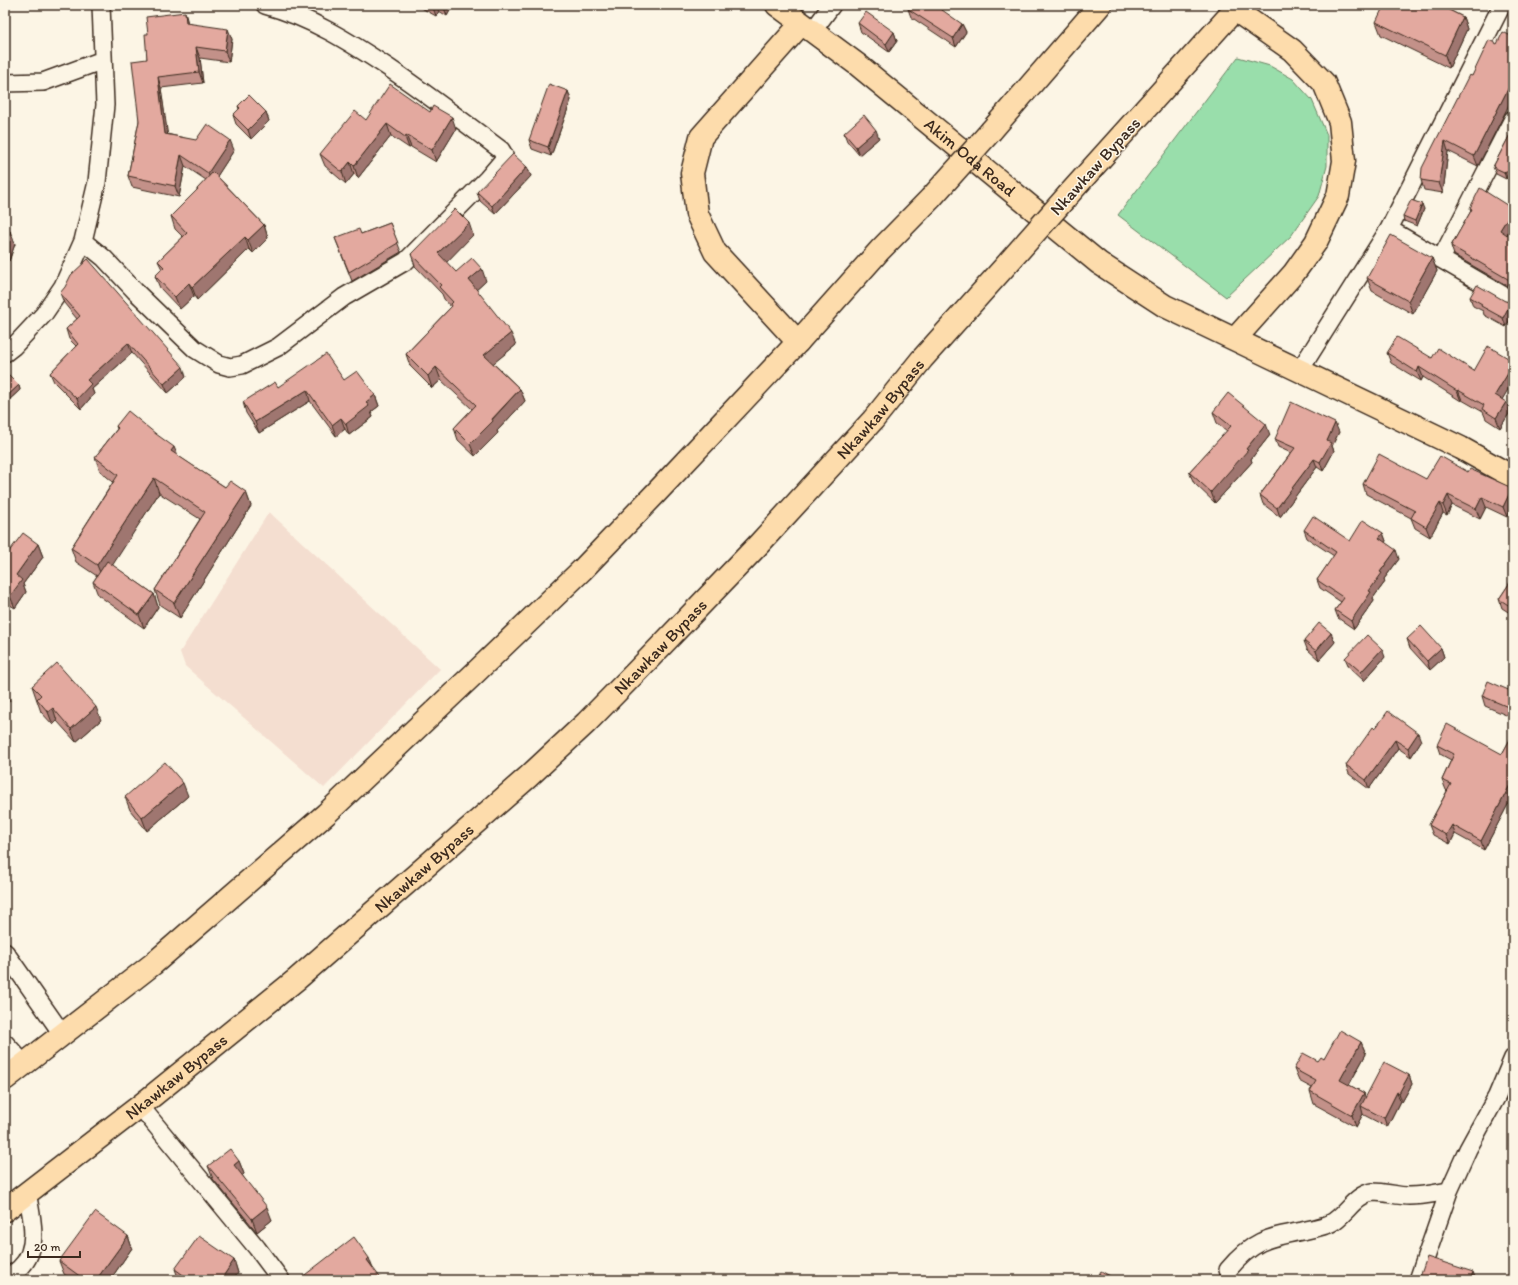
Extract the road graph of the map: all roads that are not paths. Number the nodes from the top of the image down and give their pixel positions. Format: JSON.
{"nodes":[{"id":1,"x":101,"y":5,"type":"edge"},
{"id":2,"x":265,"y":5,"type":"edge"},
{"id":3,"x":777,"y":5,"type":"edge"},
{"id":4,"x":832,"y":5,"type":"edge"},
{"id":5,"x":1100,"y":5,"type":"edge"},
{"id":6,"x":1502,"y":5,"type":"edge"},
{"id":7,"x":1237,"y":8,"type":"edge"},
{"id":8,"x":806,"y":28,"type":"junction"},
{"id":9,"x":103,"y":60,"type":"junction"},
{"id":10,"x":5,"y":83,"type":"edge"},
{"id":11,"x":1513,"y":119,"type":"edge"},
{"id":12,"x":1389,"y":229,"type":"junction"},
{"id":13,"x":82,"y":241,"type":"junction"},
{"id":14,"x":1441,"y":259,"type":"junction"},
{"id":15,"x":1513,"y":301,"type":"edge"},
{"id":16,"x":1235,"y":339,"type":"junction"},
{"id":17,"x":798,"y":342,"type":"junction"},
{"id":18,"x":5,"y":353,"type":"edge"},
{"id":19,"x":1300,"y":370,"type":"junction"},
{"id":20,"x":1513,"y":478,"type":"edge"},
{"id":21,"x":5,"y":952,"type":"edge"},
{"id":22,"x":63,"y":1035,"type":"junction"},
{"id":23,"x":5,"y":1043,"type":"edge"},
{"id":24,"x":1513,"y":1058,"type":"edge"},
{"id":25,"x":24,"y":1064,"type":"junction"},
{"id":26,"x":5,"y":1079,"type":"edge"},
{"id":27,"x":140,"y":1106,"type":"junction"},
{"id":28,"x":1449,"y":1191,"type":"junction"},
{"id":29,"x":28,"y":1193,"type":"junction"},
{"id":30,"x":5,"y":1210,"type":"edge"},
{"id":31,"x":1228,"y":1270,"type":"dead end"},
{"id":32,"x":5,"y":1279,"type":"edge"},
{"id":33,"x":281,"y":1280,"type":"edge"},
{"id":34,"x":1418,"y":1280,"type":"edge"}],
"edges":[{"from":1,"to":9,"type":"street"},
{"from":2,"to":13,"type":"street"},
{"from":3,"to":8,"type":"main road","name":"Akim Oda Road"},
{"from":4,"to":8,"type":"street"},
{"from":5,"to":17,"type":"main road","bridge":true},
{"from":6,"to":12,"type":"street"},
{"from":7,"to":16,"type":"main road"},
{"from":7,"to":27,"type":"main road","name":"Nkawkaw Bypass","bridge":true},
{"from":8,"to":16,"type":"main road","name":"Akim Oda Road"},
{"from":8,"to":17,"type":"main road"},
{"from":9,"to":10,"type":"street"},
{"from":9,"to":13,"type":"street"},
{"from":11,"to":14,"type":"street"},
{"from":12,"to":14,"type":"street"},
{"from":12,"to":19,"type":"street"},
{"from":13,"to":18,"type":"street"},
{"from":14,"to":15,"type":"street"},
{"from":16,"to":19,"type":"main road","name":"Akim Oda Road"},
{"from":17,"to":22,"type":"main road"},
{"from":19,"to":20,"type":"main road","name":"Akim Oda Road"},
{"from":21,"to":22,"type":"street"},
{"from":22,"to":25,"type":"main road"},
{"from":23,"to":25,"type":"street"},
{"from":24,"to":28,"type":"street"},
{"from":25,"to":26,"type":"main road"},
{"from":27,"to":29,"type":"main road","name":"Nkawkaw Bypass"},
{"from":27,"to":33,"type":"street"},
{"from":28,"to":31,"type":"street"},
{"from":28,"to":34,"type":"street"},
{"from":29,"to":30,"type":"main road","name":"Nkawkaw Bypass"},
{"from":29,"to":32,"type":"street"}]}
